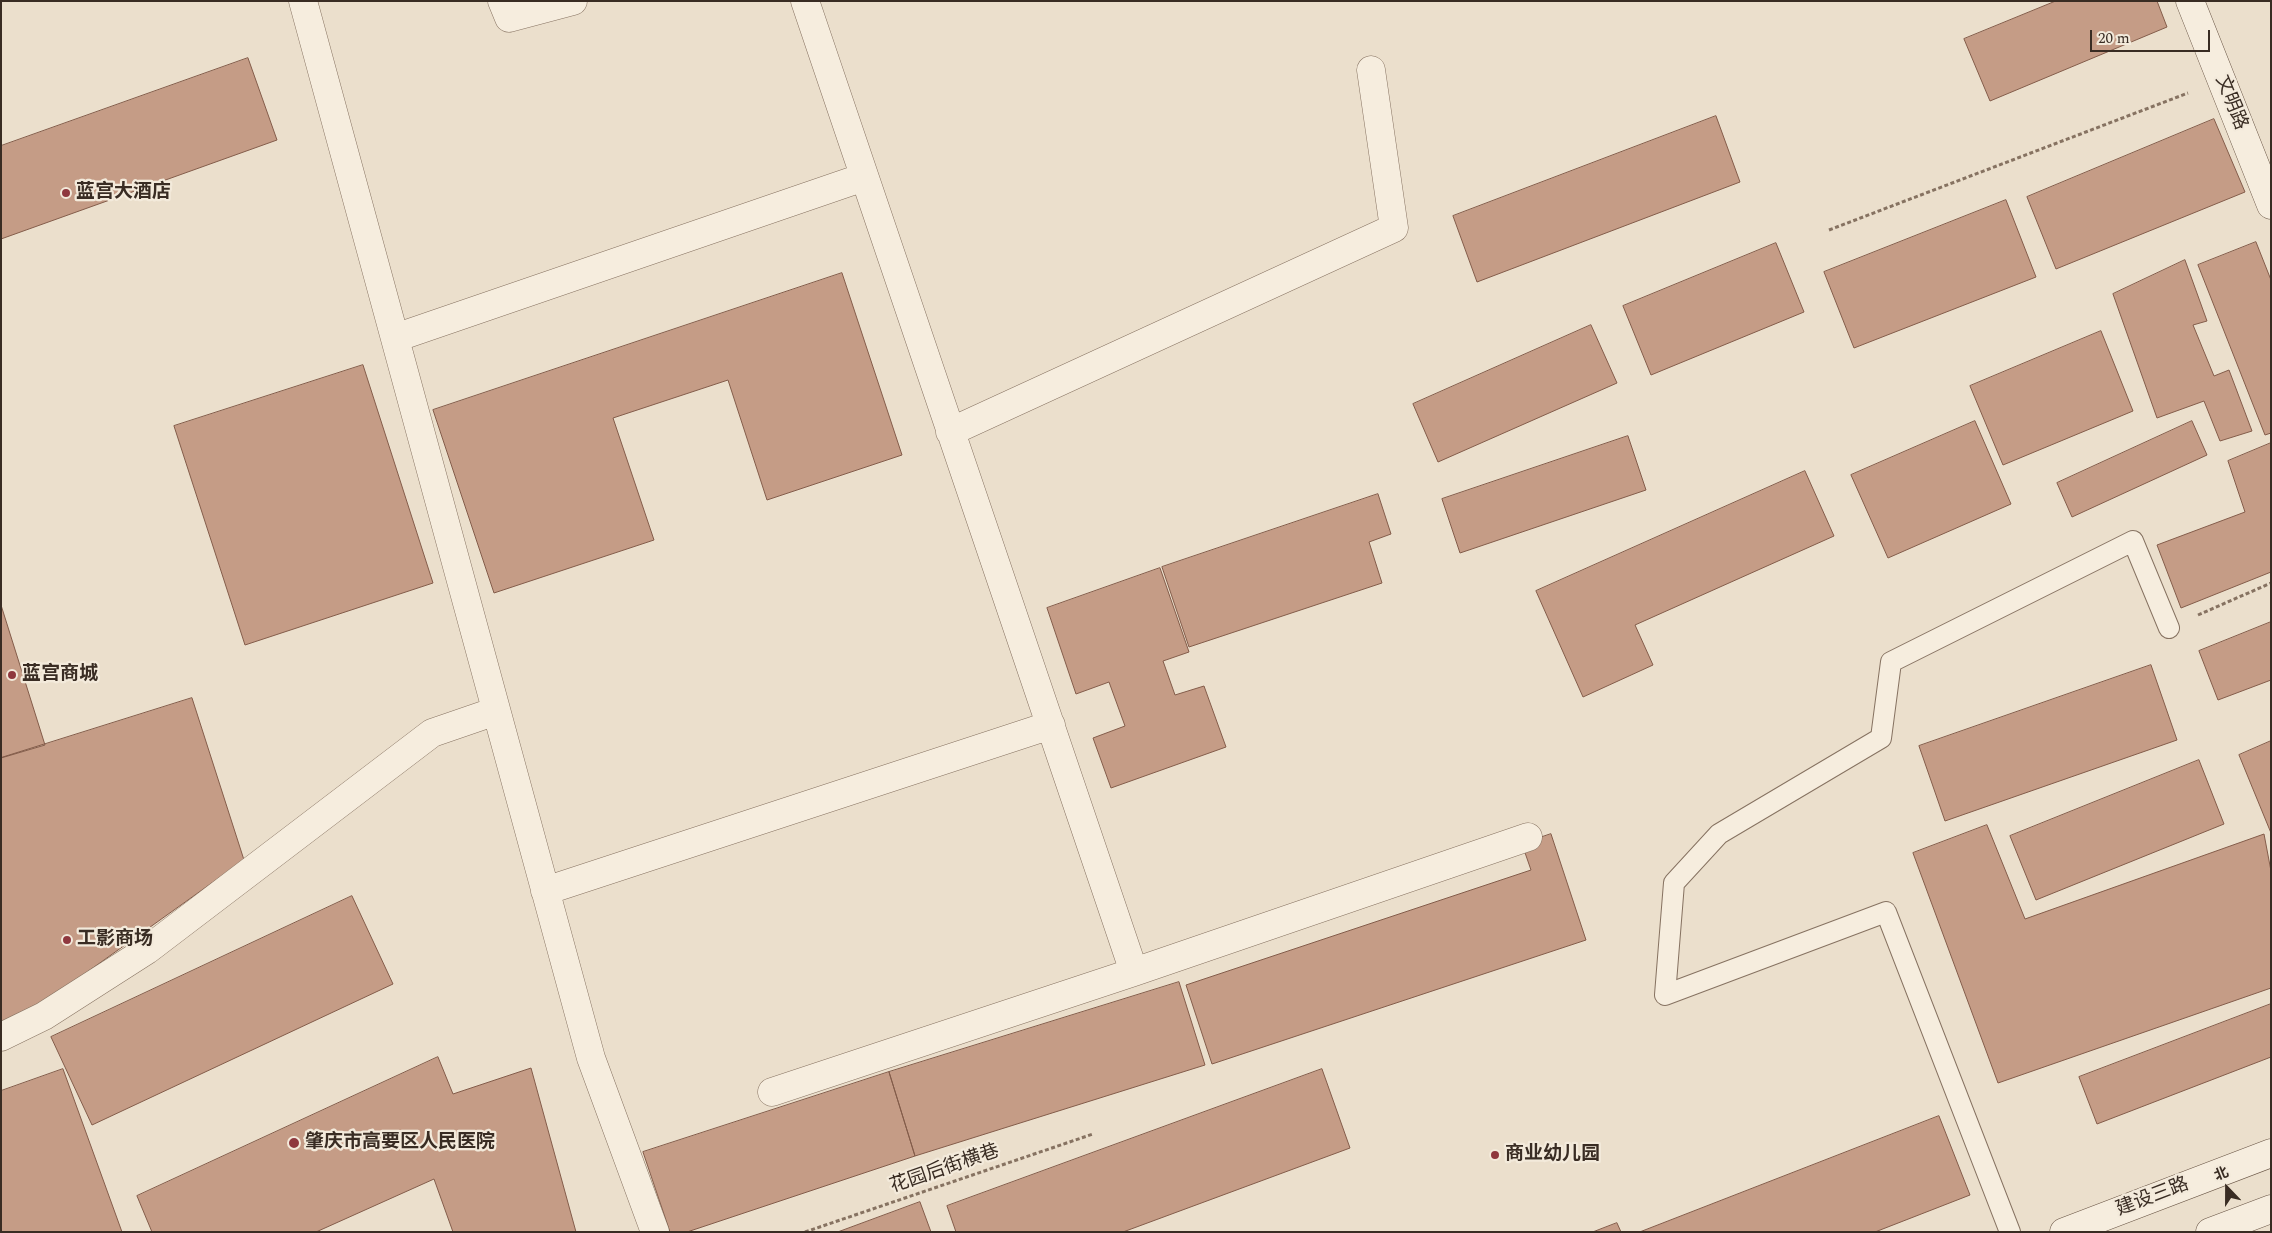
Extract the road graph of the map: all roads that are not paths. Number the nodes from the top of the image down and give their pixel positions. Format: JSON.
{"nodes":[{"id":1,"x":303,"y":1,"type":"edge"},
{"id":2,"x":502,"y":1,"type":"edge"},
{"id":3,"x":573,"y":1,"type":"edge"},
{"id":4,"x":805,"y":1,"type":"edge"},
{"id":5,"x":2190,"y":1,"type":"edge"},
{"id":6,"x":1371,"y":70,"type":"dead end"},
{"id":7,"x":864,"y":177,"type":"junction"},
{"id":8,"x":2271,"y":205,"type":"edge"},
{"id":9,"x":395,"y":338,"type":"junction"},
{"id":10,"x":950,"y":432,"type":"junction"},
{"id":11,"x":2169,"y":628,"type":"road end"},
{"id":12,"x":496,"y":711,"type":"junction"},
{"id":13,"x":1050,"y":725,"type":"junction"},
{"id":14,"x":1528,"y":836,"type":"dead end"},
{"id":15,"x":545,"y":890,"type":"junction"},
{"id":16,"x":1134,"y":972,"type":"junction"},
{"id":17,"x":1,"y":1037,"type":"edge"},
{"id":18,"x":772,"y":1092,"type":"dead end"},
{"id":19,"x":2271,"y":1153,"type":"edge"},
{"id":20,"x":2271,"y":1209,"type":"edge"},
{"id":21,"x":655,"y":1232,"type":"edge"},
{"id":22,"x":2010,"y":1232,"type":"edge"},
{"id":23,"x":2064,"y":1232,"type":"edge"},
{"id":24,"x":2210,"y":1232,"type":"edge"}],
"edges":[{"from":1,"to":9,"type":"street"},
{"from":2,"to":3,"type":"street"},
{"from":4,"to":7,"type":"street"},
{"from":5,"to":8,"type":"street","name":"文明路"},
{"from":6,"to":10,"type":"street"},
{"from":7,"to":9,"type":"street"},
{"from":7,"to":10,"type":"street"},
{"from":9,"to":12,"type":"street"},
{"from":10,"to":13,"type":"street"},
{"from":11,"to":22,"type":"lane"},
{"from":12,"to":15,"type":"street"},
{"from":12,"to":17,"type":"street"},
{"from":13,"to":15,"type":"street"},
{"from":13,"to":16,"type":"street"},
{"from":14,"to":16,"type":"street"},
{"from":15,"to":21,"type":"street"},
{"from":16,"to":18,"type":"street"},
{"from":19,"to":23,"type":"street","name":"建设三路"},
{"from":20,"to":24,"type":"street"}]}
